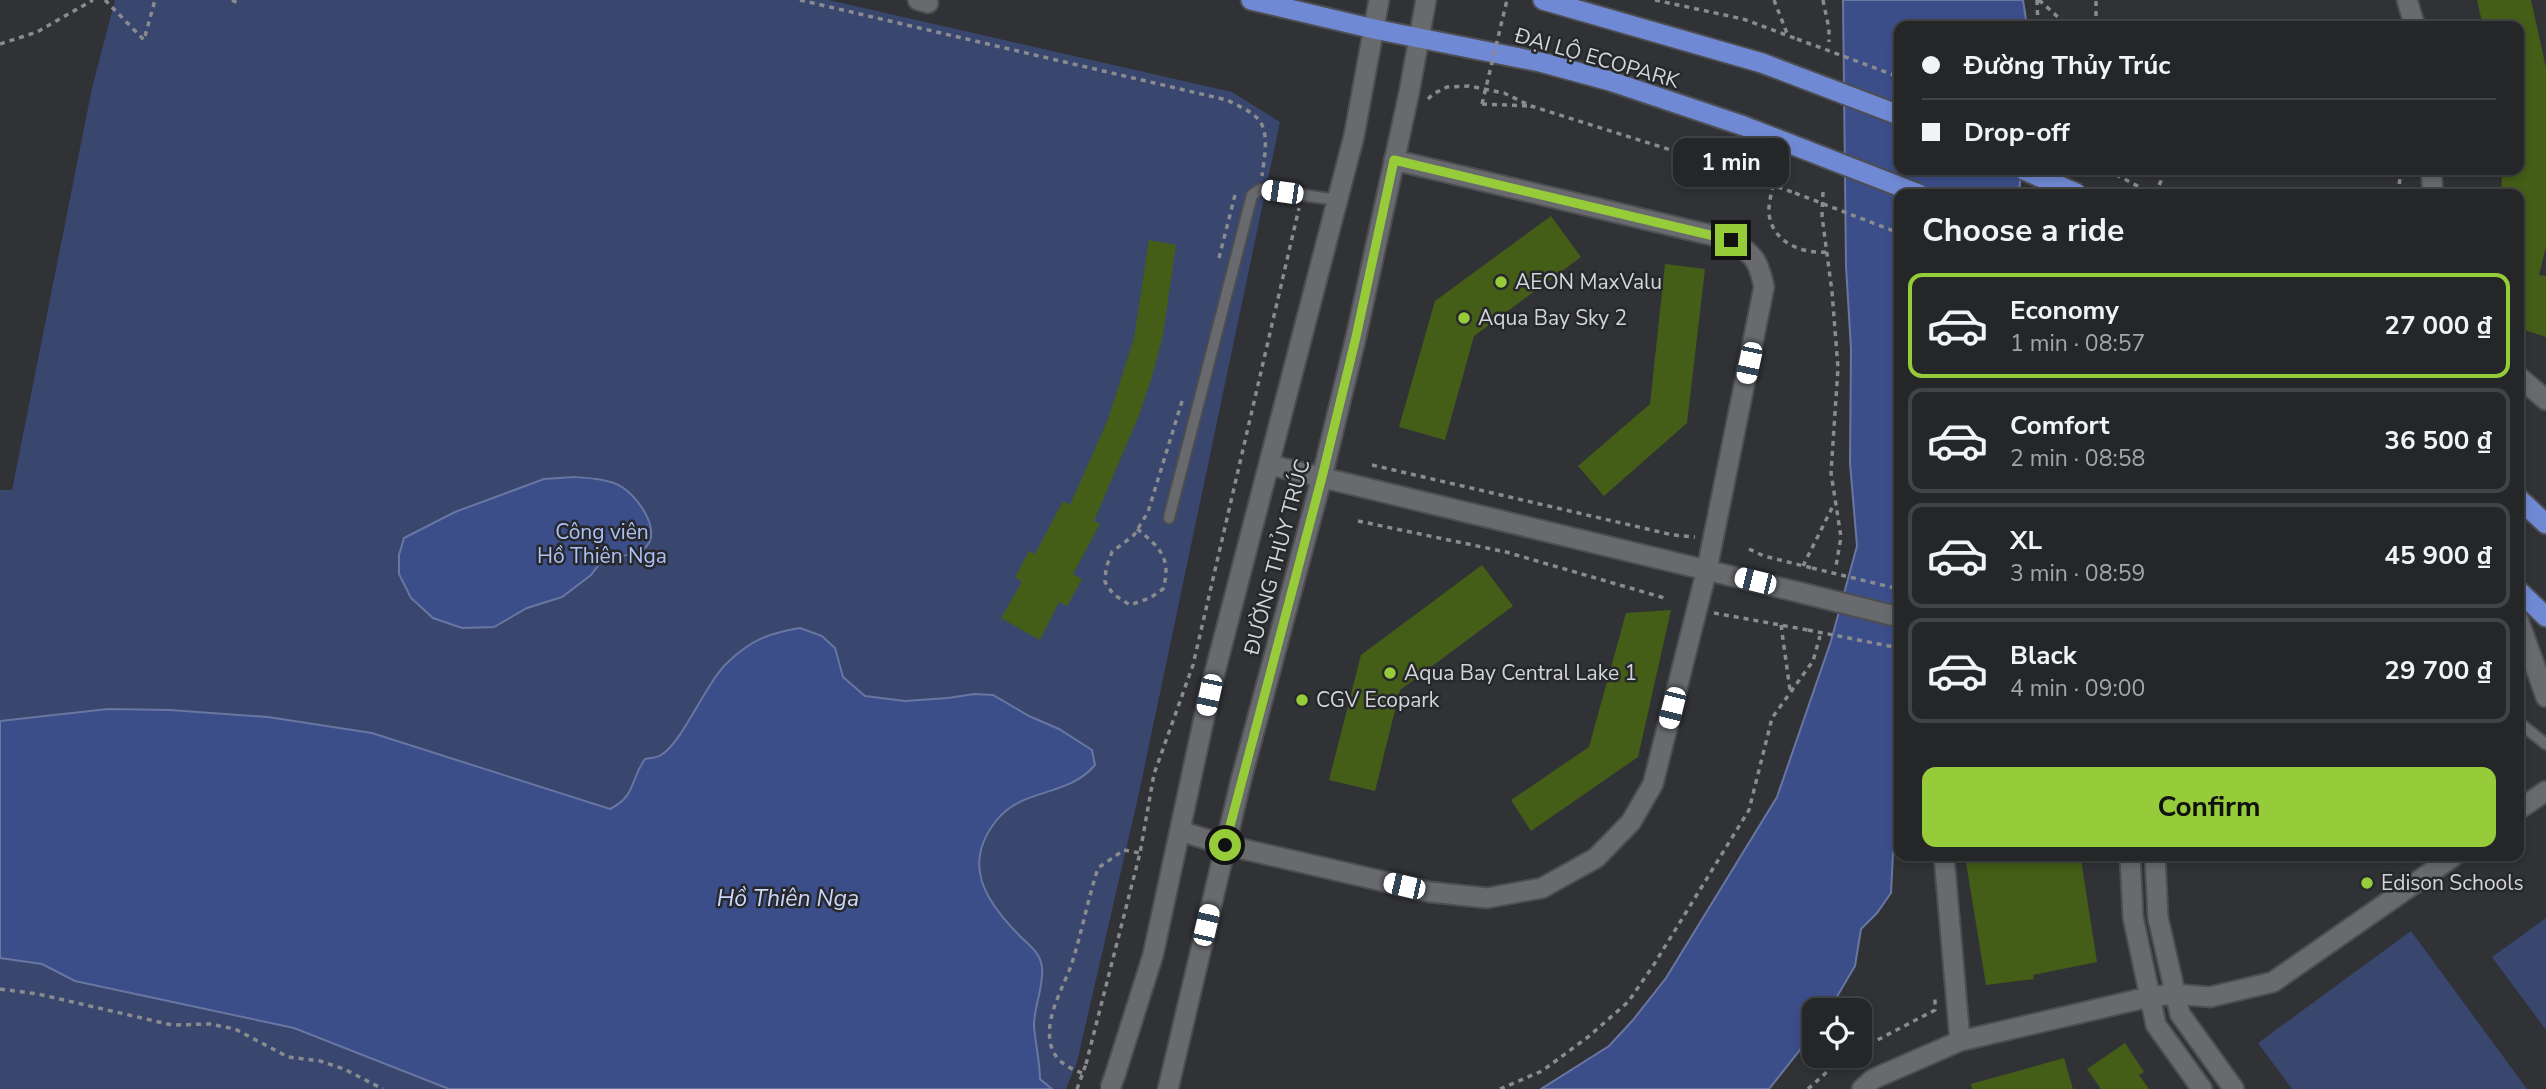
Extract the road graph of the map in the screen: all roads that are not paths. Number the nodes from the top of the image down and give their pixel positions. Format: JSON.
{"nodes":[{"id":1,"x":1251,"y":0,"type":"edge"},
{"id":2,"x":1380,"y":0,"type":"edge"},
{"id":3,"x":1426,"y":0,"type":"edge"},
{"id":4,"x":1543,"y":0,"type":"edge"},
{"id":5,"x":2407,"y":0,"type":"edge"},
{"id":6,"x":2413,"y":21,"type":"edge"},
{"id":7,"x":1374,"y":29,"type":"junction"},
{"id":8,"x":1419,"y":37,"type":"junction"},
{"id":9,"x":1894,"y":113,"type":"edge"},
{"id":10,"x":1394,"y":160,"type":"junction"},
{"id":11,"x":2035,"y":175,"type":"edge"},
{"id":12,"x":1906,"y":189,"type":"edge"},
{"id":13,"x":2067,"y":189,"type":"edge"},
{"id":14,"x":1337,"y":200,"type":"junction"},
{"id":15,"x":2524,"y":381,"type":"edge"},
{"id":16,"x":2546,"y":400,"type":"edge"},
{"id":17,"x":1270,"y":465,"type":"junction"},
{"id":18,"x":1322,"y":477,"type":"junction"},
{"id":19,"x":2524,"y":504,"type":"edge"},
{"id":20,"x":1169,"y":518,"type":"dead end"},
{"id":21,"x":2546,"y":524,"type":"edge"},
{"id":22,"x":1707,"y":569,"type":"junction"},
{"id":23,"x":2524,"y":596,"type":"edge"},
{"id":24,"x":1894,"y":616,"type":"edge"},
{"id":25,"x":2546,"y":617,"type":"edge"},
{"id":26,"x":2524,"y":635,"type":"edge"},
{"id":27,"x":2546,"y":697,"type":"edge"},
{"id":28,"x":2524,"y":728,"type":"edge"},
{"id":29,"x":2546,"y":744,"type":"edge"},
{"id":30,"x":2546,"y":791,"type":"edge"},
{"id":31,"x":2524,"y":806,"type":"edge"},
{"id":32,"x":1180,"y":831,"type":"junction"},
{"id":33,"x":1225,"y":845,"type":"junction"},
{"id":34,"x":1944,"y":861,"type":"edge"},
{"id":35,"x":2130,"y":861,"type":"edge"},
{"id":36,"x":2155,"y":861,"type":"edge"},
{"id":37,"x":2447,"y":861,"type":"edge"},
{"id":38,"x":2175,"y":993,"type":"junction"},
{"id":39,"x":2149,"y":997,"type":"junction"},
{"id":40,"x":1960,"y":1041,"type":"junction"},
{"id":41,"x":1113,"y":1080,"type":"edge"},
{"id":42,"x":1168,"y":1088,"type":"edge"},
{"id":43,"x":1862,"y":1089,"type":"edge"},
{"id":44,"x":2202,"y":1089,"type":"edge"},
{"id":45,"x":2234,"y":1089,"type":"edge"}],
"edges":[{"from":1,"to":7,"type":"highway","name":"ĐẠI LỘ ECOPARK"},
{"from":2,"to":7,"type":"street","name":"ĐƯỜNG THỦY TRÚC"},
{"from":3,"to":8,"type":"street","name":"ĐƯỜNG THỦY TRÚC"},
{"from":4,"to":9,"type":"highway","name":"ĐẠI LỘ ECOPARK","bridge":true},
{"from":5,"to":6,"type":"street"},
{"from":7,"to":8,"type":"highway","name":"ĐẠI LỘ ECOPARK"},
{"from":7,"to":14,"type":"street","name":"ĐƯỜNG THỦY TRÚC"},
{"from":8,"to":10,"type":"street","name":"ĐƯỜNG THỦY TRÚC"},
{"from":8,"to":12,"type":"highway","name":"ĐẠI LỘ ECOPARK","bridge":true},
{"from":10,"to":18,"type":"street","name":"ĐƯỜNG THỦY TRÚC"},
{"from":10,"to":22,"type":"street"},
{"from":11,"to":13,"type":"highway","bridge":true},
{"from":14,"to":17,"type":"street","name":"ĐƯỜNG THỦY TRÚC"},
{"from":14,"to":20,"type":"lane"},
{"from":15,"to":16,"type":"street"},
{"from":17,"to":18,"type":"street"},
{"from":17,"to":32,"type":"street","name":"ĐƯỜNG THỦY TRÚC"},
{"from":18,"to":22,"type":"street"},
{"from":18,"to":33,"type":"street","name":"ĐƯỜNG THỦY TRÚC"},
{"from":19,"to":21,"type":"highway"},
{"from":22,"to":24,"type":"street","bridge":true},
{"from":22,"to":33,"type":"street"},
{"from":23,"to":25,"type":"highway"},
{"from":26,"to":27,"type":"street"},
{"from":28,"to":29,"type":"lane"},
{"from":30,"to":31,"type":"street"},
{"from":32,"to":33,"type":"street"},
{"from":32,"to":41,"type":"street","name":"ĐƯỜNG THỦY TRÚC"},
{"from":33,"to":42,"type":"street","name":"ĐƯỜNG THỦY TRÚC"},
{"from":34,"to":40,"type":"street"},
{"from":35,"to":39,"type":"street"},
{"from":36,"to":38,"type":"street"},
{"from":37,"to":38,"type":"street"},
{"from":38,"to":39,"type":"street"},
{"from":38,"to":45,"type":"street"},
{"from":39,"to":40,"type":"street"},
{"from":39,"to":44,"type":"street"},
{"from":40,"to":43,"type":"street"}]}
